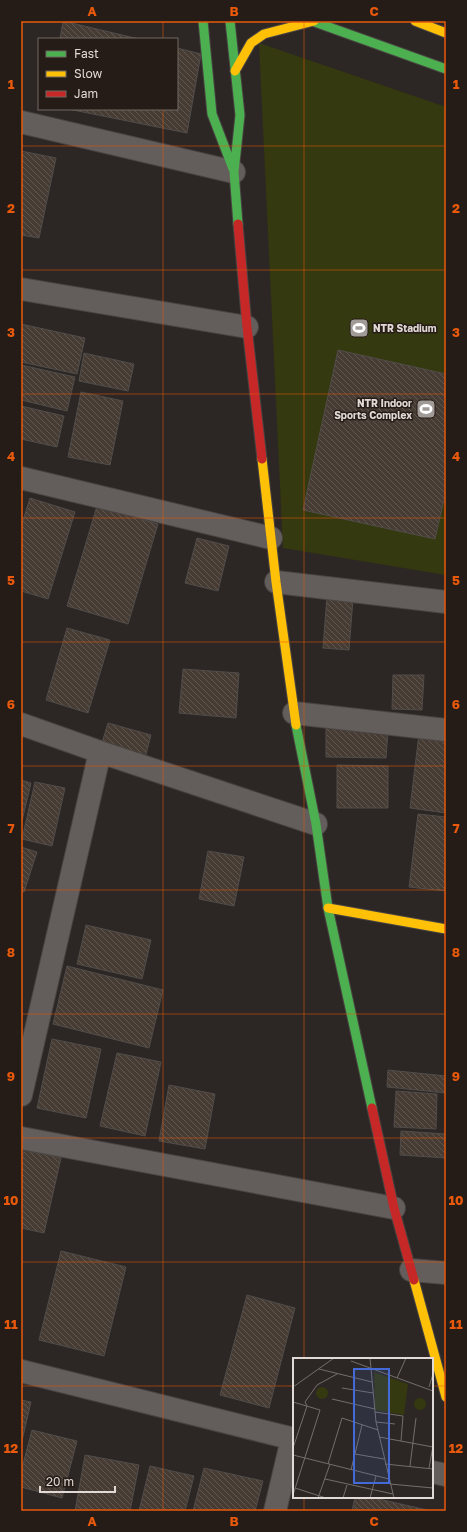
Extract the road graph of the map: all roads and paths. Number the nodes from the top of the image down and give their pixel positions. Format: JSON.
{"nodes":[{"id":1,"x":203,"y":21,"type":"edge"},
{"id":2,"x":230,"y":21,"type":"edge"},
{"id":3,"x":313,"y":21,"type":"edge"},
{"id":4,"x":415,"y":21,"type":"edge"},
{"id":5,"x":446,"y":33,"type":"edge"},
{"id":6,"x":446,"y":69,"type":"edge"},
{"id":7,"x":235,"y":71,"type":"junction"},
{"id":8,"x":21,"y":122,"type":"edge"},
{"id":9,"x":234,"y":172,"type":"junction"},
{"id":10,"x":21,"y":289,"type":"edge"},
{"id":11,"x":247,"y":327,"type":"junction"},
{"id":12,"x":21,"y":478,"type":"edge"},
{"id":13,"x":271,"y":538,"type":"junction"},
{"id":14,"x":276,"y":582,"type":"junction"},
{"id":15,"x":446,"y":602,"type":"edge"},
{"id":16,"x":294,"y":713,"type":"junction"},
{"id":17,"x":21,"y":724,"type":"edge"},
{"id":18,"x":446,"y":730,"type":"edge"},
{"id":19,"x":100,"y":752,"type":"junction"},
{"id":20,"x":316,"y":824,"type":"junction"},
{"id":21,"x":328,"y":908,"type":"junction"},
{"id":22,"x":446,"y":929,"type":"edge"},
{"id":23,"x":21,"y":1095,"type":"edge"},
{"id":24,"x":21,"y":1138,"type":"edge"},
{"id":25,"x":394,"y":1208,"type":"junction"},
{"id":26,"x":411,"y":1270,"type":"junction"},
{"id":27,"x":446,"y":1273,"type":"edge"},
{"id":28,"x":21,"y":1371,"type":"edge"},
{"id":29,"x":446,"y":1398,"type":"edge"},
{"id":30,"x":293,"y":1439,"type":"edge"},
{"id":31,"x":433,"y":1472,"type":"edge"},
{"id":32,"x":446,"y":1476,"type":"edge"},
{"id":33,"x":275,"y":1511,"type":"edge"}],
"edges":[{"from":1,"to":9,"type":"street"},
{"from":2,"to":7,"type":"street"},
{"from":3,"to":6,"type":"street"},
{"from":3,"to":7,"type":"street"},
{"from":4,"to":5,"type":"street"},
{"from":7,"to":9,"type":"street"},
{"from":8,"to":9,"type":"street"},
{"from":9,"to":11,"type":"street"},
{"from":10,"to":11,"type":"street"},
{"from":11,"to":13,"type":"street"},
{"from":12,"to":13,"type":"street"},
{"from":13,"to":14,"type":"street"},
{"from":14,"to":15,"type":"street"},
{"from":14,"to":16,"type":"street"},
{"from":16,"to":18,"type":"street"},
{"from":16,"to":20,"type":"street"},
{"from":17,"to":19,"type":"street"},
{"from":19,"to":20,"type":"street"},
{"from":19,"to":23,"type":"street"},
{"from":20,"to":21,"type":"street"},
{"from":21,"to":22,"type":"street"},
{"from":21,"to":25,"type":"street"},
{"from":24,"to":25,"type":"street"},
{"from":25,"to":26,"type":"street"},
{"from":26,"to":27,"type":"street"},
{"from":26,"to":29,"type":"street"},
{"from":28,"to":30,"type":"street"},
{"from":30,"to":33,"type":"street"},
{"from":31,"to":32,"type":"street"}]}
